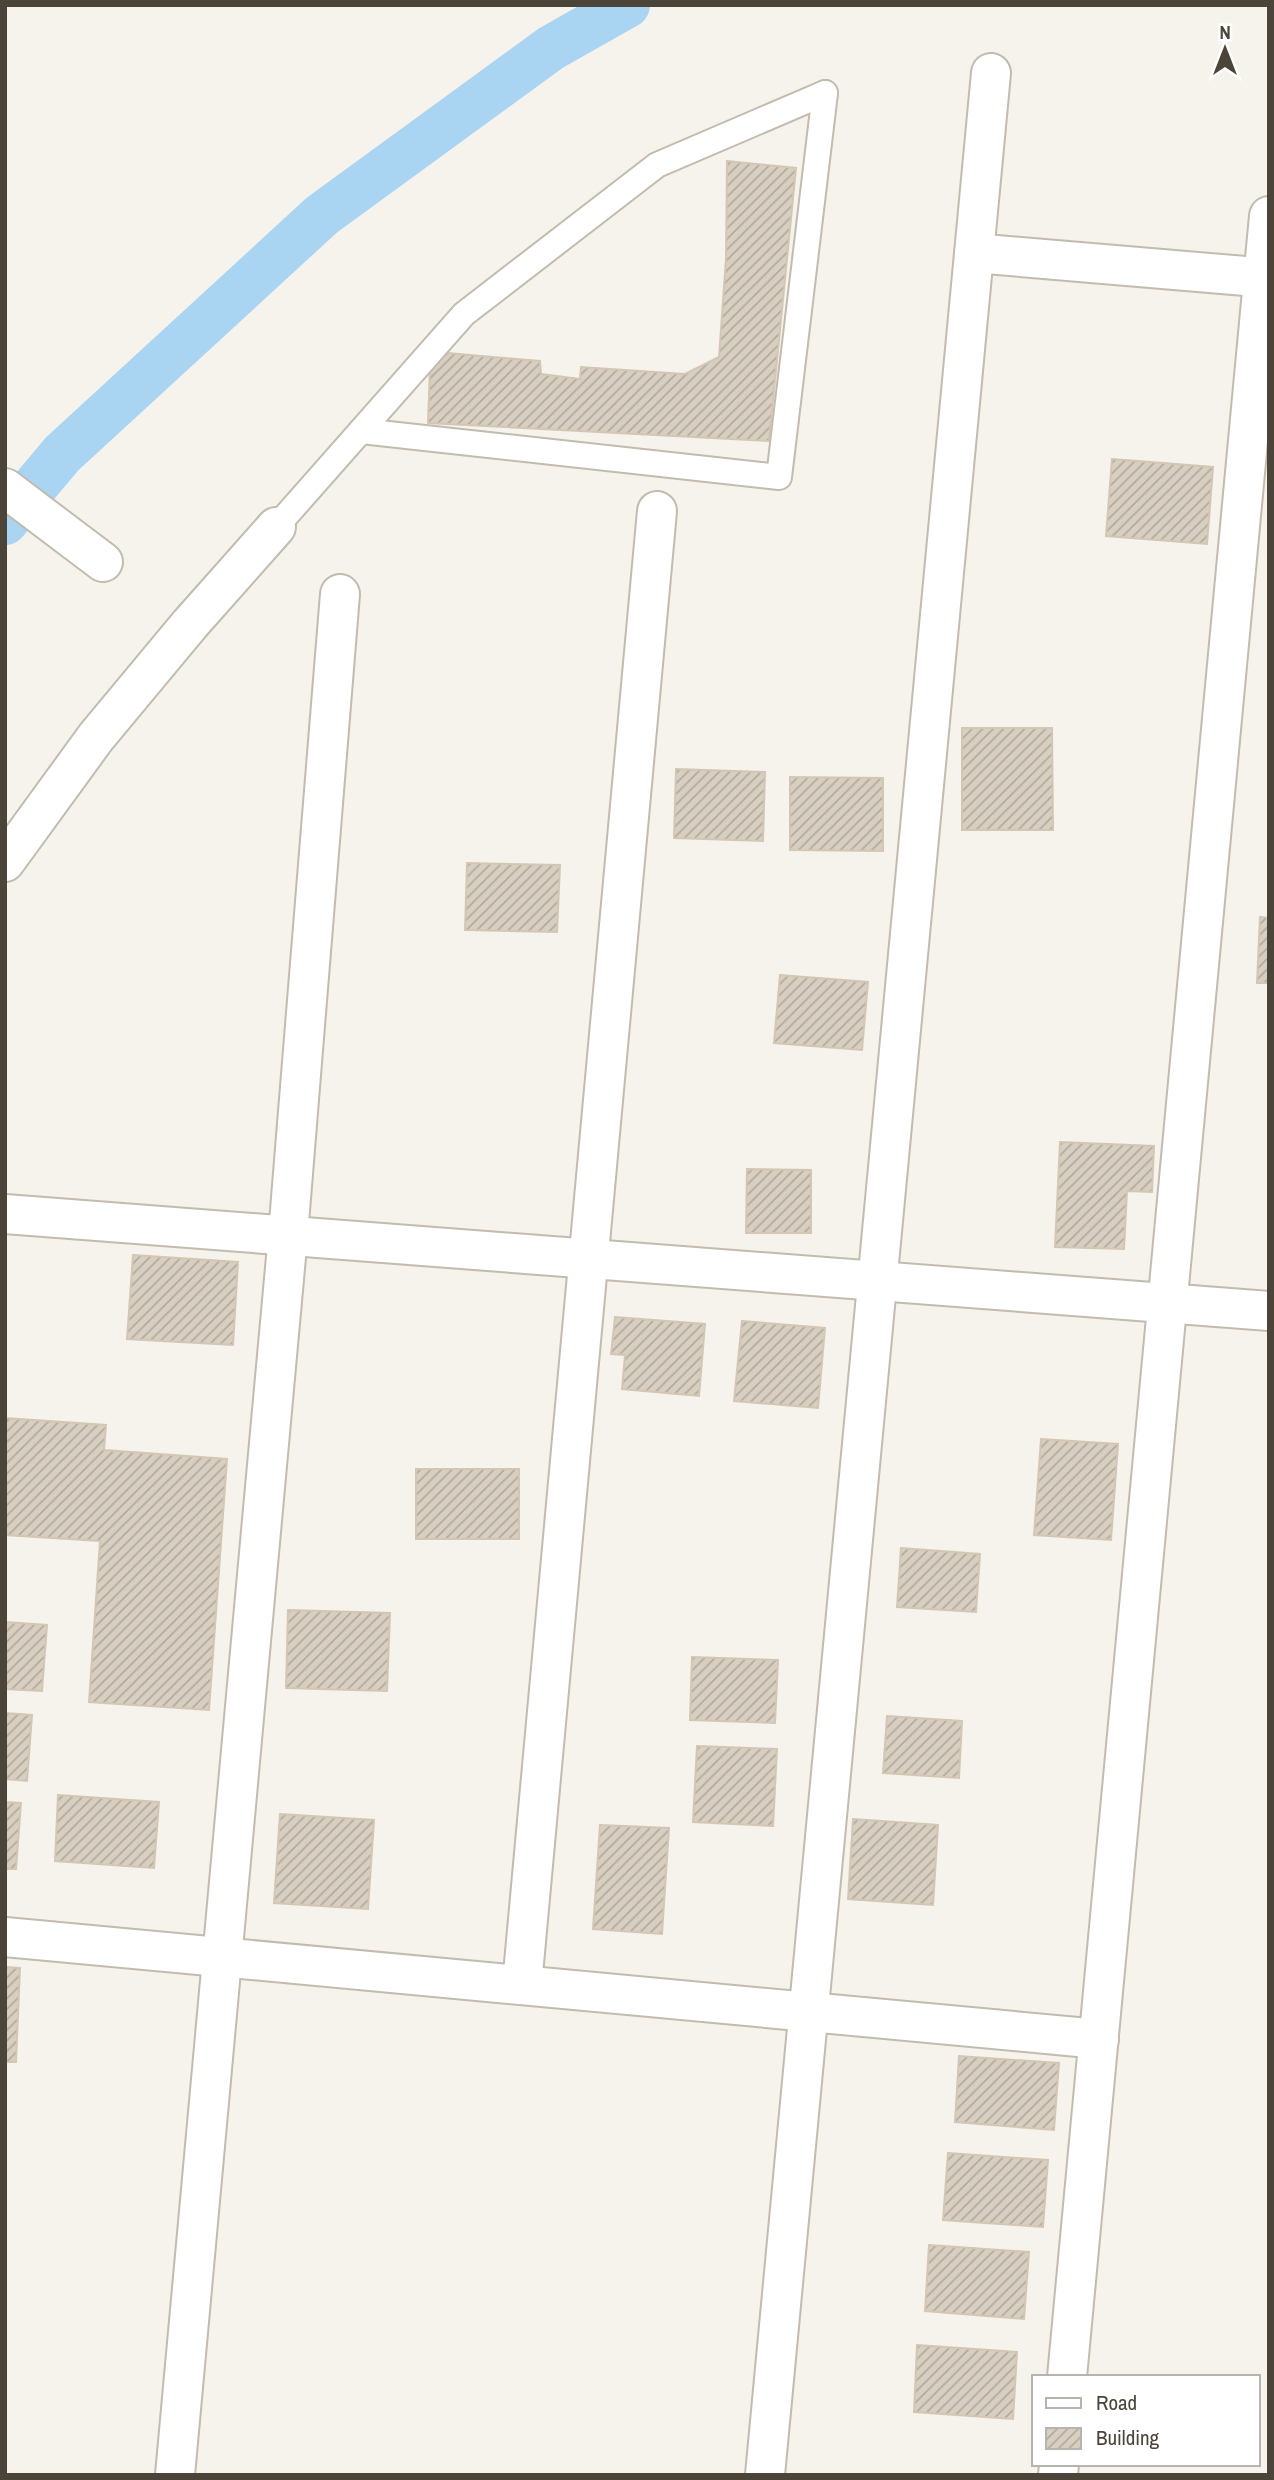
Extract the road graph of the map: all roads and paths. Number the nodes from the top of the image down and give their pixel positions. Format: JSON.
{"nodes":[{"id":1,"x":991,"y":73,"type":"dead end"},
{"id":2,"x":1269,"y":216,"type":"edge"},
{"id":3,"x":974,"y":253,"type":"junction"},
{"id":4,"x":1266,"y":278,"type":"edge"},
{"id":5,"x":361,"y":431,"type":"junction"},
{"id":6,"x":5,"y":488,"type":"edge"},
{"id":7,"x":657,"y":511,"type":"dead end"},
{"id":8,"x":276,"y":527,"type":"joint"},
{"id":9,"x":93,"y":555,"type":"dead end"},
{"id":10,"x":340,"y":594,"type":"dead end"},
{"id":11,"x":5,"y":862,"type":"edge"},
{"id":12,"x":5,"y":1214,"type":"edge"},
{"id":13,"x":288,"y":1235,"type":"junction"},
{"id":14,"x":589,"y":1259,"type":"junction"},
{"id":15,"x":878,"y":1281,"type":"junction"},
{"id":16,"x":1168,"y":1303,"type":"junction"},
{"id":17,"x":1269,"y":1311,"type":"edge"},
{"id":18,"x":5,"y":1937,"type":"edge"},
{"id":19,"x":223,"y":1956,"type":"junction"},
{"id":20,"x":523,"y":1985,"type":"junction"},
{"id":21,"x":808,"y":2012,"type":"junction"},
{"id":22,"x":1099,"y":2039,"type":"junction"},
{"id":23,"x":1067,"y":2375,"type":"edge"},
{"id":24,"x":175,"y":2475,"type":"edge"},
{"id":25,"x":765,"y":2475,"type":"edge"}],
"edges":[{"from":1,"to":3,"type":"street"},
{"from":2,"to":4,"type":"street"},
{"from":3,"to":4,"type":"street"},
{"from":3,"to":15,"type":"street"},
{"from":4,"to":16,"type":"street"},
{"from":5,"to":5,"type":"lane"},
{"from":5,"to":8,"type":"lane"},
{"from":6,"to":9,"type":"street"},
{"from":7,"to":14,"type":"street"},
{"from":8,"to":11,"type":"street"},
{"from":10,"to":13,"type":"street"},
{"from":12,"to":13,"type":"street"},
{"from":13,"to":14,"type":"street"},
{"from":13,"to":19,"type":"street"},
{"from":14,"to":15,"type":"street"},
{"from":14,"to":20,"type":"street"},
{"from":15,"to":16,"type":"street"},
{"from":15,"to":21,"type":"street"},
{"from":16,"to":17,"type":"street"},
{"from":16,"to":22,"type":"street"},
{"from":18,"to":19,"type":"street"},
{"from":19,"to":20,"type":"street"},
{"from":19,"to":24,"type":"street"},
{"from":20,"to":21,"type":"street"},
{"from":21,"to":22,"type":"street"},
{"from":21,"to":25,"type":"street"},
{"from":22,"to":23,"type":"street"}]}
